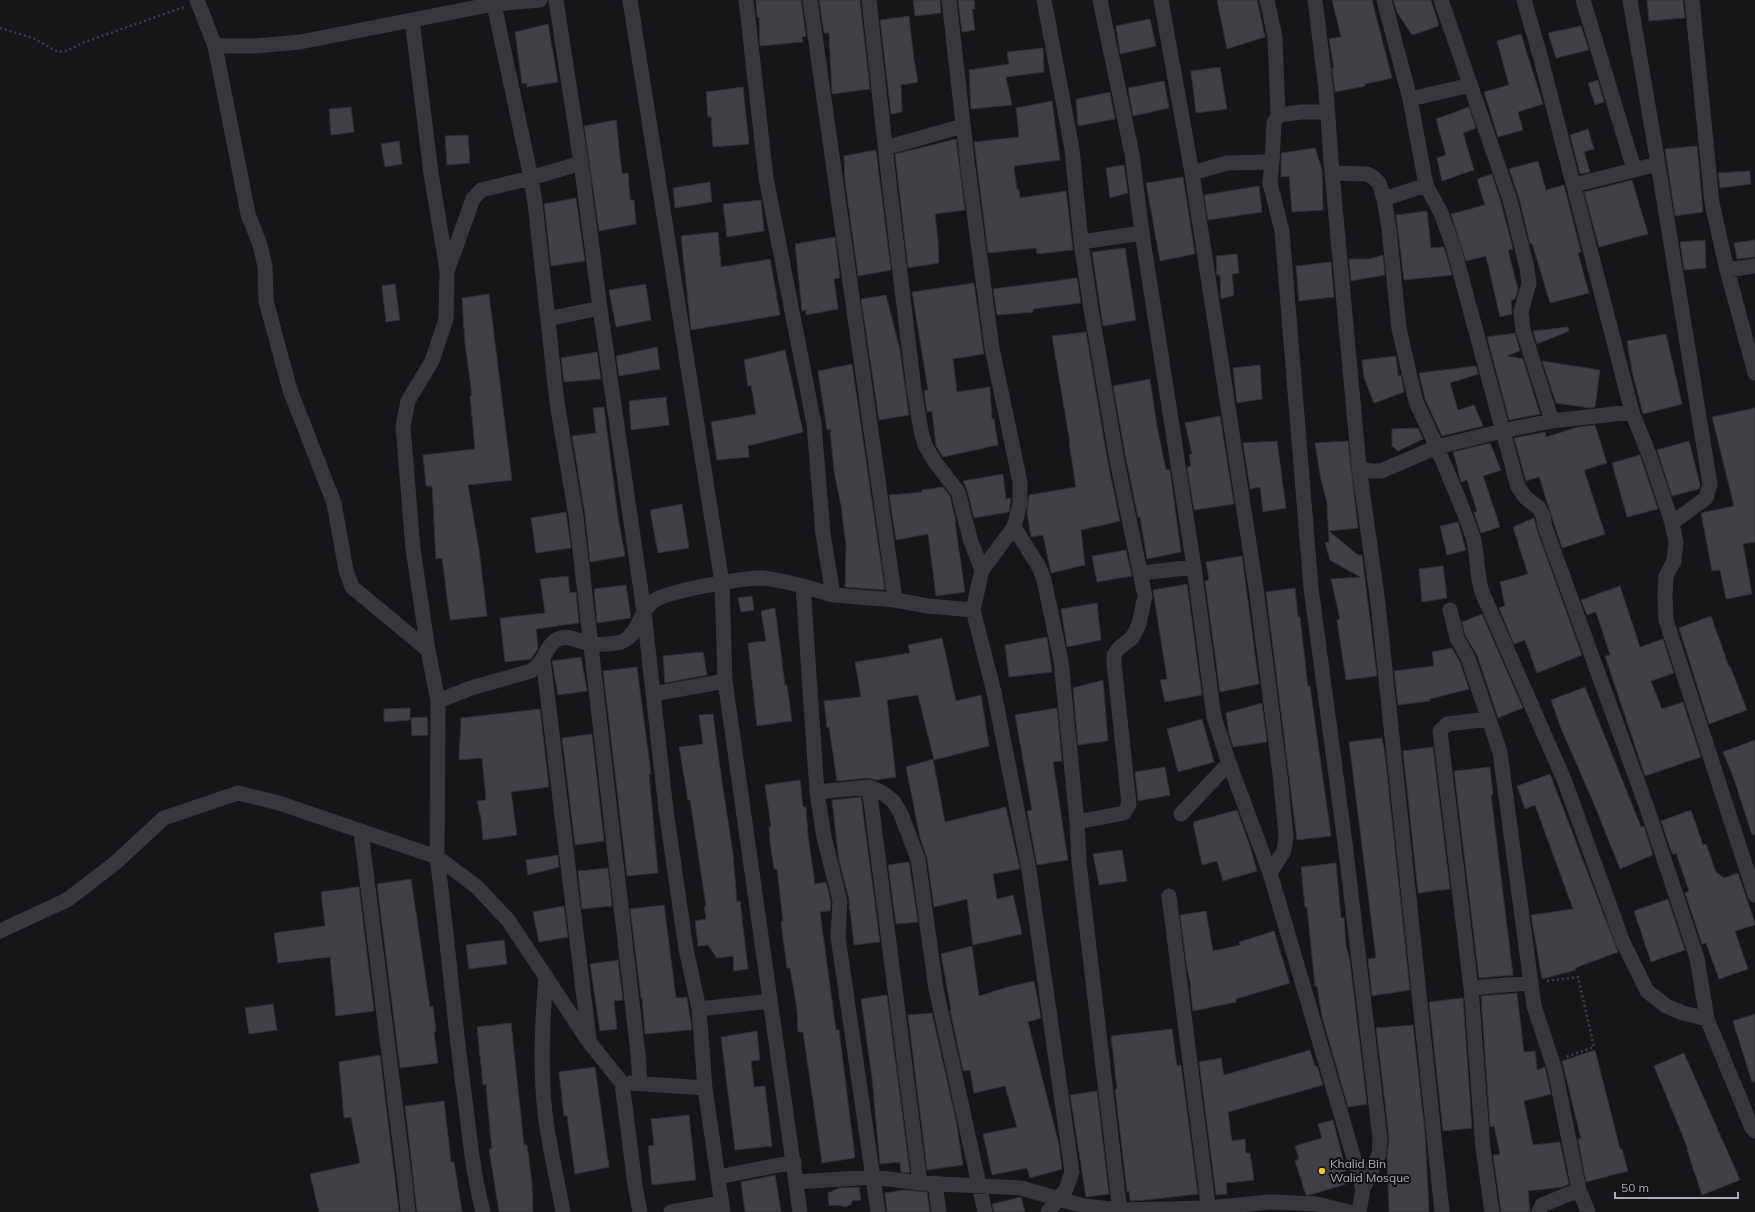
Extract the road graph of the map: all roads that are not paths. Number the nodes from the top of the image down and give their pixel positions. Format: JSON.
{"nodes":[{"id":1,"x":540,"y":0,"type":"edge"},
{"id":2,"x":556,"y":0,"type":"edge"},
{"id":3,"x":630,"y":0,"type":"edge"},
{"id":4,"x":746,"y":0,"type":"edge"},
{"id":5,"x":810,"y":0,"type":"edge"},
{"id":6,"x":870,"y":0,"type":"edge"},
{"id":7,"x":949,"y":0,"type":"edge"},
{"id":8,"x":1044,"y":0,"type":"edge"},
{"id":9,"x":1100,"y":0,"type":"edge"},
{"id":10,"x":1161,"y":0,"type":"edge"},
{"id":11,"x":1267,"y":0,"type":"edge"},
{"id":12,"x":1315,"y":0,"type":"edge"},
{"id":13,"x":1384,"y":0,"type":"edge"},
{"id":14,"x":1441,"y":0,"type":"edge"},
{"id":15,"x":1524,"y":0,"type":"edge"},
{"id":16,"x":1583,"y":0,"type":"edge"},
{"id":17,"x":1630,"y":0,"type":"edge"},
{"id":18,"x":1692,"y":0,"type":"edge"},
{"id":19,"x":198,"y":1,"type":"edge"},
{"id":20,"x":494,"y":2,"type":"edge"},
{"id":21,"x":412,"y":20,"type":"junction"},
{"id":22,"x":215,"y":46,"type":"junction"},
{"id":23,"x":1471,"y":85,"type":"junction"},
{"id":24,"x":1410,"y":99,"type":"junction"},
{"id":25,"x":1327,"y":112,"type":"junction"},
{"id":26,"x":1278,"y":115,"type":"junction"},
{"id":27,"x":963,"y":126,"type":"junction"},
{"id":28,"x":886,"y":148,"type":"junction"},
{"id":29,"x":1272,"y":162,"type":"junction"},
{"id":30,"x":581,"y":163,"type":"junction"},
{"id":31,"x":1658,"y":164,"type":"junction"},
{"id":32,"x":1634,"y":169,"type":"junction"},
{"id":33,"x":1192,"y":173,"type":"junction"},
{"id":34,"x":1332,"y":173,"type":"junction"},
{"id":35,"x":531,"y":178,"type":"junction"},
{"id":36,"x":1426,"y":185,"type":"junction"},
{"id":37,"x":1574,"y":185,"type":"junction"},
{"id":38,"x":1384,"y":199,"type":"junction"},
{"id":39,"x":1142,"y":233,"type":"junction"},
{"id":40,"x":1081,"y":242,"type":"junction"},
{"id":41,"x":1755,"y":266,"type":"edge"},
{"id":42,"x":447,"y":270,"type":"junction"},
{"id":43,"x":1727,"y":270,"type":"junction"},
{"id":44,"x":600,"y":308,"type":"junction"},
{"id":45,"x":548,"y":319,"type":"junction"},
{"id":46,"x":1755,"y":373,"type":"edge"},
{"id":47,"x":1632,"y":412,"type":"junction"},
{"id":48,"x":1552,"y":421,"type":"junction"},
{"id":49,"x":1502,"y":431,"type":"junction"},
{"id":50,"x":1437,"y":447,"type":"junction"},
{"id":51,"x":1359,"y":466,"type":"junction"},
{"id":52,"x":1672,"y":523,"type":"junction"},
{"id":53,"x":1014,"y":527,"type":"junction"},
{"id":54,"x":1194,"y":567,"type":"junction"},
{"id":55,"x":982,"y":570,"type":"junction"},
{"id":56,"x":1141,"y":573,"type":"junction"},
{"id":57,"x":722,"y":583,"type":"junction"},
{"id":58,"x":803,"y":586,"type":"junction"},
{"id":59,"x":833,"y":595,"type":"junction"},
{"id":60,"x":895,"y":600,"type":"junction"},
{"id":61,"x":973,"y":610,"type":"junction"},
{"id":62,"x":1450,"y":610,"type":"dead end"},
{"id":63,"x":644,"y":612,"type":"junction"},
{"id":64,"x":591,"y":644,"type":"junction"},
{"id":65,"x":428,"y":650,"type":"junction"},
{"id":66,"x":543,"y":659,"type":"junction"},
{"id":67,"x":726,"y":681,"type":"junction"},
{"id":68,"x":654,"y":694,"type":"junction"},
{"id":69,"x":438,"y":701,"type":"junction"},
{"id":70,"x":1489,"y":719,"type":"junction"},
{"id":71,"x":1229,"y":763,"type":"junction"},
{"id":72,"x":869,"y":787,"type":"junction"},
{"id":73,"x":817,"y":792,"type":"junction"},
{"id":74,"x":1181,"y":814,"type":"dead end"},
{"id":75,"x":1077,"y":822,"type":"junction"},
{"id":76,"x":361,"y":832,"type":"junction"},
{"id":77,"x":437,"y":857,"type":"junction"},
{"id":78,"x":1270,"y":872,"type":"junction"},
{"id":79,"x":1755,"y":894,"type":"edge"},
{"id":80,"x":1169,"y":896,"type":"dead end"},
{"id":81,"x":0,"y":932,"type":"edge"},
{"id":82,"x":546,"y":976,"type":"junction"},
{"id":83,"x":1530,"y":983,"type":"junction"},
{"id":84,"x":1471,"y":988,"type":"junction"},
{"id":85,"x":770,"y":1001,"type":"junction"},
{"id":86,"x":699,"y":1009,"type":"junction"},
{"id":87,"x":1707,"y":1019,"type":"junction"},
{"id":88,"x":589,"y":1042,"type":"junction"},
{"id":89,"x":622,"y":1083,"type":"junction"},
{"id":90,"x":640,"y":1083,"type":"junction"},
{"id":91,"x":704,"y":1088,"type":"junction"},
{"id":92,"x":1755,"y":1131,"type":"edge"},
{"id":93,"x":794,"y":1162,"type":"junction"},
{"id":94,"x":718,"y":1177,"type":"junction"},
{"id":95,"x":873,"y":1177,"type":"junction"},
{"id":96,"x":796,"y":1182,"type":"junction"},
{"id":97,"x":920,"y":1182,"type":"junction"},
{"id":98,"x":935,"y":1183,"type":"junction"},
{"id":99,"x":980,"y":1185,"type":"junction"},
{"id":100,"x":1364,"y":1189,"type":"junction"},
{"id":101,"x":1579,"y":1190,"type":"junction"},
{"id":102,"x":1059,"y":1199,"type":"junction"},
{"id":103,"x":722,"y":1207,"type":"edge"},
{"id":104,"x":1208,"y":1210,"type":"edge"},
{"id":105,"x":1120,"y":1211,"type":"edge"},
{"id":106,"x":408,"y":1212,"type":"edge"},
{"id":107,"x":483,"y":1212,"type":"edge"},
{"id":108,"x":563,"y":1212,"type":"edge"},
{"id":109,"x":640,"y":1212,"type":"edge"},
{"id":110,"x":671,"y":1212,"type":"edge"},
{"id":111,"x":800,"y":1212,"type":"edge"},
{"id":112,"x":878,"y":1212,"type":"edge"},
{"id":113,"x":939,"y":1212,"type":"edge"},
{"id":114,"x":986,"y":1212,"type":"edge"},
{"id":115,"x":1048,"y":1212,"type":"edge"},
{"id":116,"x":1350,"y":1212,"type":"edge"},
{"id":117,"x":1359,"y":1212,"type":"edge"},
{"id":118,"x":1442,"y":1212,"type":"edge"},
{"id":119,"x":1492,"y":1212,"type":"edge"},
{"id":120,"x":1539,"y":1212,"type":"edge"},
{"id":121,"x":1588,"y":1212,"type":"edge"}],
"edges":[{"from":1,"to":20,"type":"street"},
{"from":2,"to":30,"type":"street"},
{"from":3,"to":57,"type":"street"},
{"from":4,"to":59,"type":"street"},
{"from":5,"to":60,"type":"street"},
{"from":6,"to":28,"type":"street"},
{"from":7,"to":27,"type":"street"},
{"from":8,"to":40,"type":"street"},
{"from":9,"to":39,"type":"street"},
{"from":10,"to":33,"type":"street"},
{"from":11,"to":26,"type":"street"},
{"from":12,"to":25,"type":"street"},
{"from":13,"to":24,"type":"street"},
{"from":14,"to":23,"type":"street"},
{"from":15,"to":37,"type":"street"},
{"from":16,"to":32,"type":"street"},
{"from":17,"to":31,"type":"street"},
{"from":18,"to":43,"type":"street"},
{"from":19,"to":22,"type":"street"},
{"from":20,"to":21,"type":"street"},
{"from":20,"to":35,"type":"street"},
{"from":21,"to":22,"type":"street"},
{"from":21,"to":42,"type":"street"},
{"from":22,"to":65,"type":"street"},
{"from":23,"to":24,"type":"street"},
{"from":23,"to":48,"type":"street"},
{"from":24,"to":36,"type":"street"},
{"from":25,"to":26,"type":"street"},
{"from":25,"to":34,"type":"street"},
{"from":26,"to":29,"type":"street"},
{"from":27,"to":28,"type":"street"},
{"from":27,"to":53,"type":"street"},
{"from":28,"to":55,"type":"street"},
{"from":29,"to":33,"type":"street"},
{"from":29,"to":100,"type":"street"},
{"from":30,"to":35,"type":"street"},
{"from":30,"to":44,"type":"street"},
{"from":31,"to":32,"type":"street"},
{"from":31,"to":52,"type":"street"},
{"from":32,"to":37,"type":"street"},
{"from":33,"to":78,"type":"street"},
{"from":34,"to":38,"type":"street"},
{"from":34,"to":51,"type":"street"},
{"from":35,"to":42,"type":"street"},
{"from":35,"to":45,"type":"street"},
{"from":36,"to":38,"type":"street"},
{"from":36,"to":49,"type":"street"},
{"from":37,"to":47,"type":"street"},
{"from":38,"to":50,"type":"street"},
{"from":39,"to":40,"type":"street"},
{"from":39,"to":54,"type":"street"},
{"from":40,"to":56,"type":"street"},
{"from":41,"to":43,"type":"street"},
{"from":42,"to":65,"type":"street"},
{"from":43,"to":46,"type":"street"},
{"from":44,"to":45,"type":"street"},
{"from":44,"to":63,"type":"street"},
{"from":45,"to":64,"type":"street"},
{"from":47,"to":48,"type":"street"},
{"from":47,"to":52,"type":"street"},
{"from":48,"to":49,"type":"street"},
{"from":49,"to":50,"type":"street"},
{"from":49,"to":87,"type":"street"},
{"from":50,"to":51,"type":"street"},
{"from":50,"to":87,"type":"street"},
{"from":51,"to":118,"type":"street"},
{"from":52,"to":79,"type":"street"},
{"from":53,"to":55,"type":"street"},
{"from":53,"to":75,"type":"street"},
{"from":54,"to":56,"type":"street"},
{"from":54,"to":71,"type":"street"},
{"from":55,"to":61,"type":"street"},
{"from":56,"to":75,"type":"street"},
{"from":57,"to":58,"type":"street"},
{"from":57,"to":63,"type":"street"},
{"from":57,"to":67,"type":"street"},
{"from":58,"to":59,"type":"street"},
{"from":58,"to":73,"type":"street"},
{"from":59,"to":60,"type":"street"},
{"from":60,"to":61,"type":"street"},
{"from":61,"to":102,"type":"street"},
{"from":62,"to":70,"type":"street"},
{"from":63,"to":64,"type":"street"},
{"from":63,"to":68,"type":"street"},
{"from":64,"to":66,"type":"street"},
{"from":64,"to":90,"type":"street"},
{"from":65,"to":69,"type":"street"},
{"from":66,"to":69,"type":"street"},
{"from":66,"to":88,"type":"street"},
{"from":67,"to":68,"type":"street"},
{"from":67,"to":85,"type":"street"},
{"from":68,"to":86,"type":"street"},
{"from":69,"to":77,"type":"street"},
{"from":70,"to":83,"type":"street"},
{"from":70,"to":84,"type":"street"},
{"from":71,"to":74,"type":"street"},
{"from":71,"to":78,"type":"street"},
{"from":72,"to":73,"type":"street"},
{"from":72,"to":97,"type":"street"},
{"from":72,"to":99,"type":"street"},
{"from":73,"to":95,"type":"street"},
{"from":75,"to":105,"type":"street"},
{"from":76,"to":77,"type":"street"},
{"from":76,"to":81,"type":"street"},
{"from":76,"to":106,"type":"street"},
{"from":77,"to":82,"type":"street"},
{"from":77,"to":107,"type":"street"},
{"from":78,"to":100,"type":"street"},
{"from":80,"to":104,"type":"street"},
{"from":82,"to":88,"type":"street"},
{"from":82,"to":108,"type":"street"},
{"from":83,"to":84,"type":"street"},
{"from":83,"to":101,"type":"street"},
{"from":84,"to":119,"type":"street"},
{"from":85,"to":86,"type":"street"},
{"from":85,"to":93,"type":"street"},
{"from":86,"to":91,"type":"street"},
{"from":87,"to":92,"type":"street"},
{"from":88,"to":89,"type":"street"},
{"from":89,"to":90,"type":"street"},
{"from":89,"to":109,"type":"street"},
{"from":90,"to":91,"type":"street"},
{"from":91,"to":94,"type":"street"},
{"from":93,"to":94,"type":"street"},
{"from":93,"to":96,"type":"street"},
{"from":94,"to":103,"type":"street"},
{"from":95,"to":96,"type":"street"},
{"from":95,"to":97,"type":"street"},
{"from":95,"to":112,"type":"street"},
{"from":96,"to":111,"type":"street"},
{"from":97,"to":98,"type":"street"},
{"from":98,"to":99,"type":"street"},
{"from":98,"to":113,"type":"street"},
{"from":99,"to":102,"type":"street"},
{"from":99,"to":114,"type":"street"},
{"from":100,"to":117,"type":"street"},
{"from":101,"to":120,"type":"street"},
{"from":101,"to":121,"type":"street"},
{"from":102,"to":105,"type":"street"},
{"from":102,"to":115,"type":"street"},
{"from":103,"to":110,"type":"street"},
{"from":104,"to":105,"type":"street"},
{"from":104,"to":116,"type":"street"}]}
